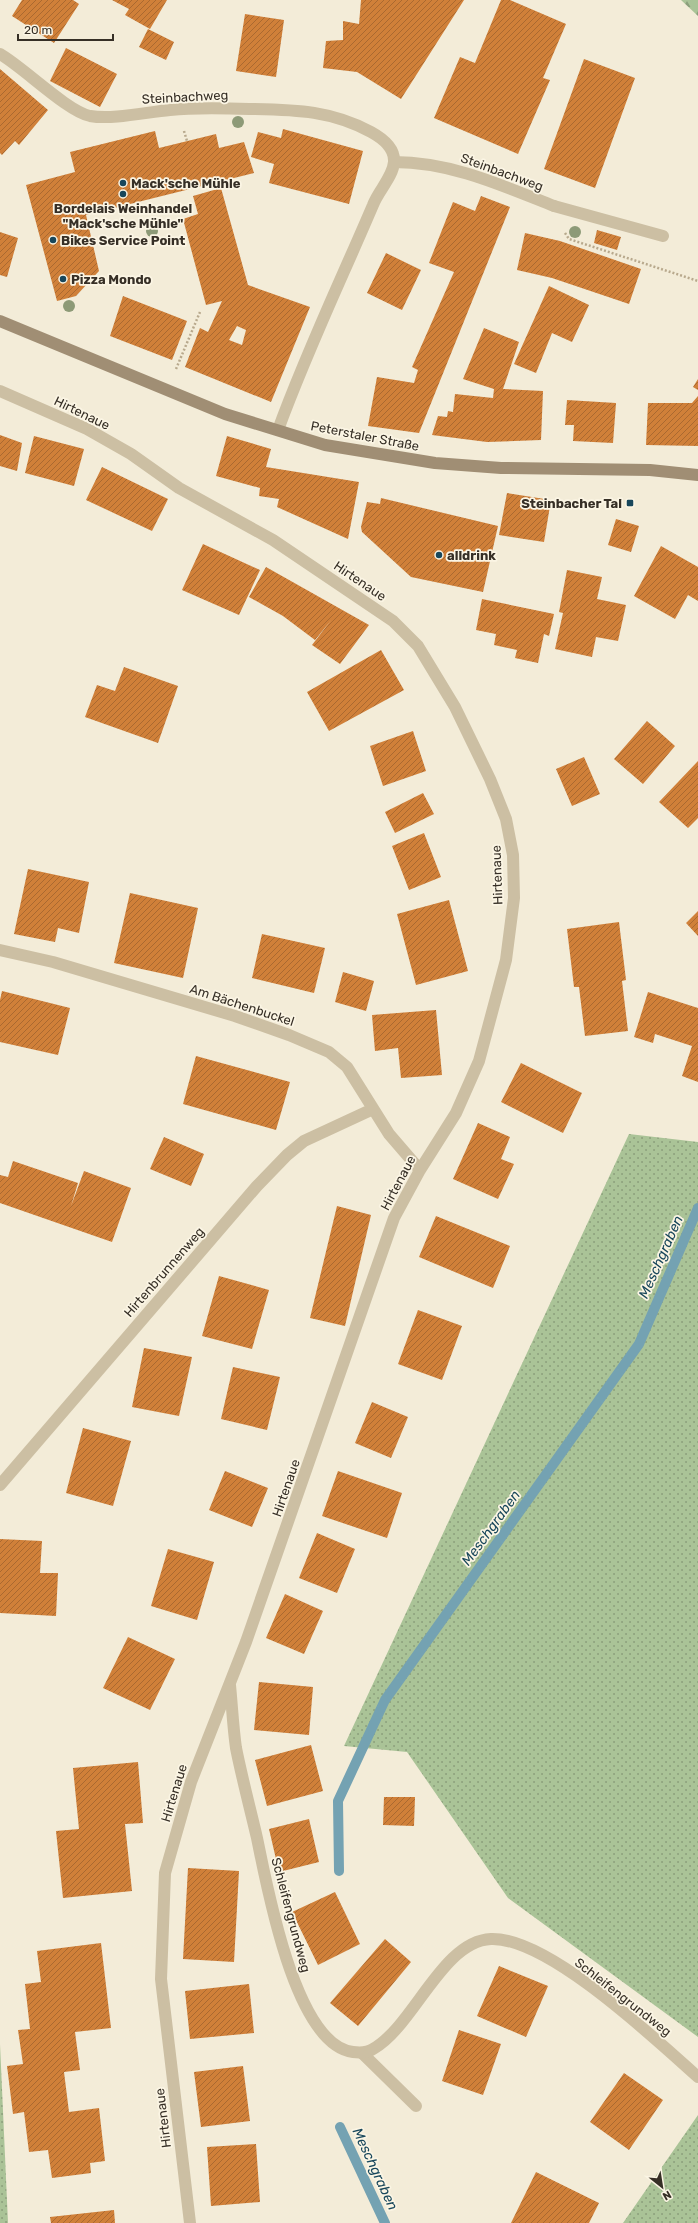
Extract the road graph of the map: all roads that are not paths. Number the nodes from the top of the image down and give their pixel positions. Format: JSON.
{"nodes":[{"id":1,"x":0,"y":54,"type":"edge"},
{"id":2,"x":394,"y":162,"type":"junction"},
{"id":3,"x":663,"y":236,"type":"dead end"},
{"id":4,"x":0,"y":321,"type":"edge"},
{"id":5,"x":0,"y":391,"type":"edge"},
{"id":6,"x":278,"y":430,"type":"junction"},
{"id":7,"x":698,"y":475,"type":"edge"},
{"id":8,"x":0,"y":950,"type":"edge"},
{"id":9,"x":373,"y":1109,"type":"junction"},
{"id":10,"x":420,"y":1170,"type":"junction"},
{"id":11,"x":0,"y":1485,"type":"edge"},
{"id":12,"x":230,"y":1684,"type":"junction"},
{"id":13,"x":362,"y":2053,"type":"junction"},
{"id":14,"x":698,"y":2077,"type":"edge"},
{"id":15,"x":416,"y":2106,"type":"dead end"},
{"id":16,"x":190,"y":2223,"type":"edge"}],
"edges":[{"from":1,"to":2,"type":"street","name":"Steinbachweg"},
{"from":2,"to":3,"type":"street","name":"Steinbachweg"},
{"from":2,"to":6,"type":"street"},
{"from":4,"to":6,"type":"main road","name":"Peterstaler Straße"},
{"from":5,"to":10,"type":"street","name":"Hirtenaue"},
{"from":6,"to":7,"type":"main road","name":"Peterstaler Straße"},
{"from":8,"to":9,"type":"street","name":"Am Bächenbuckel"},
{"from":9,"to":10,"type":"street","name":"Am Bächenbuckel"},
{"from":9,"to":11,"type":"street","name":"Hirtenbrunnenweg"},
{"from":10,"to":12,"type":"street","name":"Hirtenaue"},
{"from":12,"to":13,"type":"street","name":"Schleifengrundweg"},
{"from":12,"to":16,"type":"street","name":"Hirtenaue"},
{"from":13,"to":14,"type":"street","name":"Schleifengrundweg"},
{"from":13,"to":15,"type":"street"}]}
